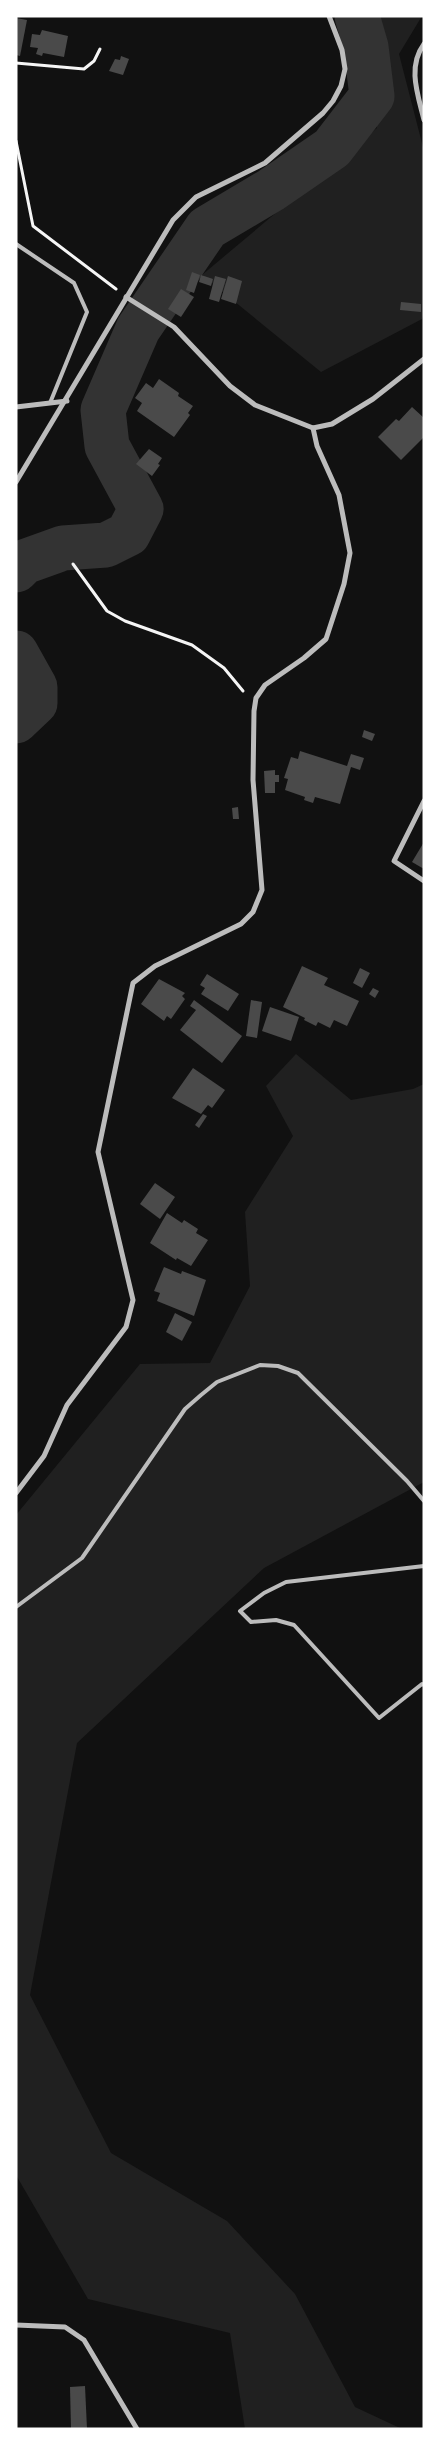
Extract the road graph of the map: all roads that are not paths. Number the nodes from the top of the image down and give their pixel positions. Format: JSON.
{"nodes":[{"id":1,"x":329,"y":16,"type":"edge"},
{"id":2,"x":424,"y":44,"type":"edge"},
{"id":3,"x":424,"y":120,"type":"edge"},
{"id":4,"x":16,"y":244,"type":"edge"},
{"id":5,"x":126,"y":296,"type":"junction"},
{"id":6,"x":424,"y":358,"type":"edge"},
{"id":7,"x":67,"y":401,"type":"junction"},
{"id":8,"x":50,"y":403,"type":"junction"},
{"id":9,"x":16,"y":408,"type":"edge"},
{"id":10,"x":313,"y":428,"type":"junction"},
{"id":11,"x":16,"y":482,"type":"edge"},
{"id":12,"x":424,"y":801,"type":"edge"},
{"id":13,"x":424,"y":881,"type":"edge"},
{"id":14,"x":16,"y":1493,"type":"edge"},
{"id":15,"x":424,"y":1501,"type":"edge"},
{"id":16,"x":424,"y":1566,"type":"edge"},
{"id":17,"x":16,"y":1607,"type":"edge"},
{"id":18,"x":424,"y":1685,"type":"edge"},
{"id":19,"x":16,"y":2325,"type":"edge"},
{"id":20,"x":137,"y":2429,"type":"edge"}],
"edges":[{"from":1,"to":5,"type":"street"},
{"from":2,"to":3,"type":"street"},
{"from":4,"to":8,"type":"lane"},
{"from":5,"to":7,"type":"street"},
{"from":5,"to":10,"type":"street"},
{"from":6,"to":10,"type":"street"},
{"from":7,"to":8,"type":"street"},
{"from":7,"to":11,"type":"street"},
{"from":8,"to":9,"type":"street"},
{"from":10,"to":14,"type":"street"},
{"from":12,"to":13,"type":"street"},
{"from":15,"to":17,"type":"lane"},
{"from":16,"to":18,"type":"lane"},
{"from":19,"to":20,"type":"street"}]}
